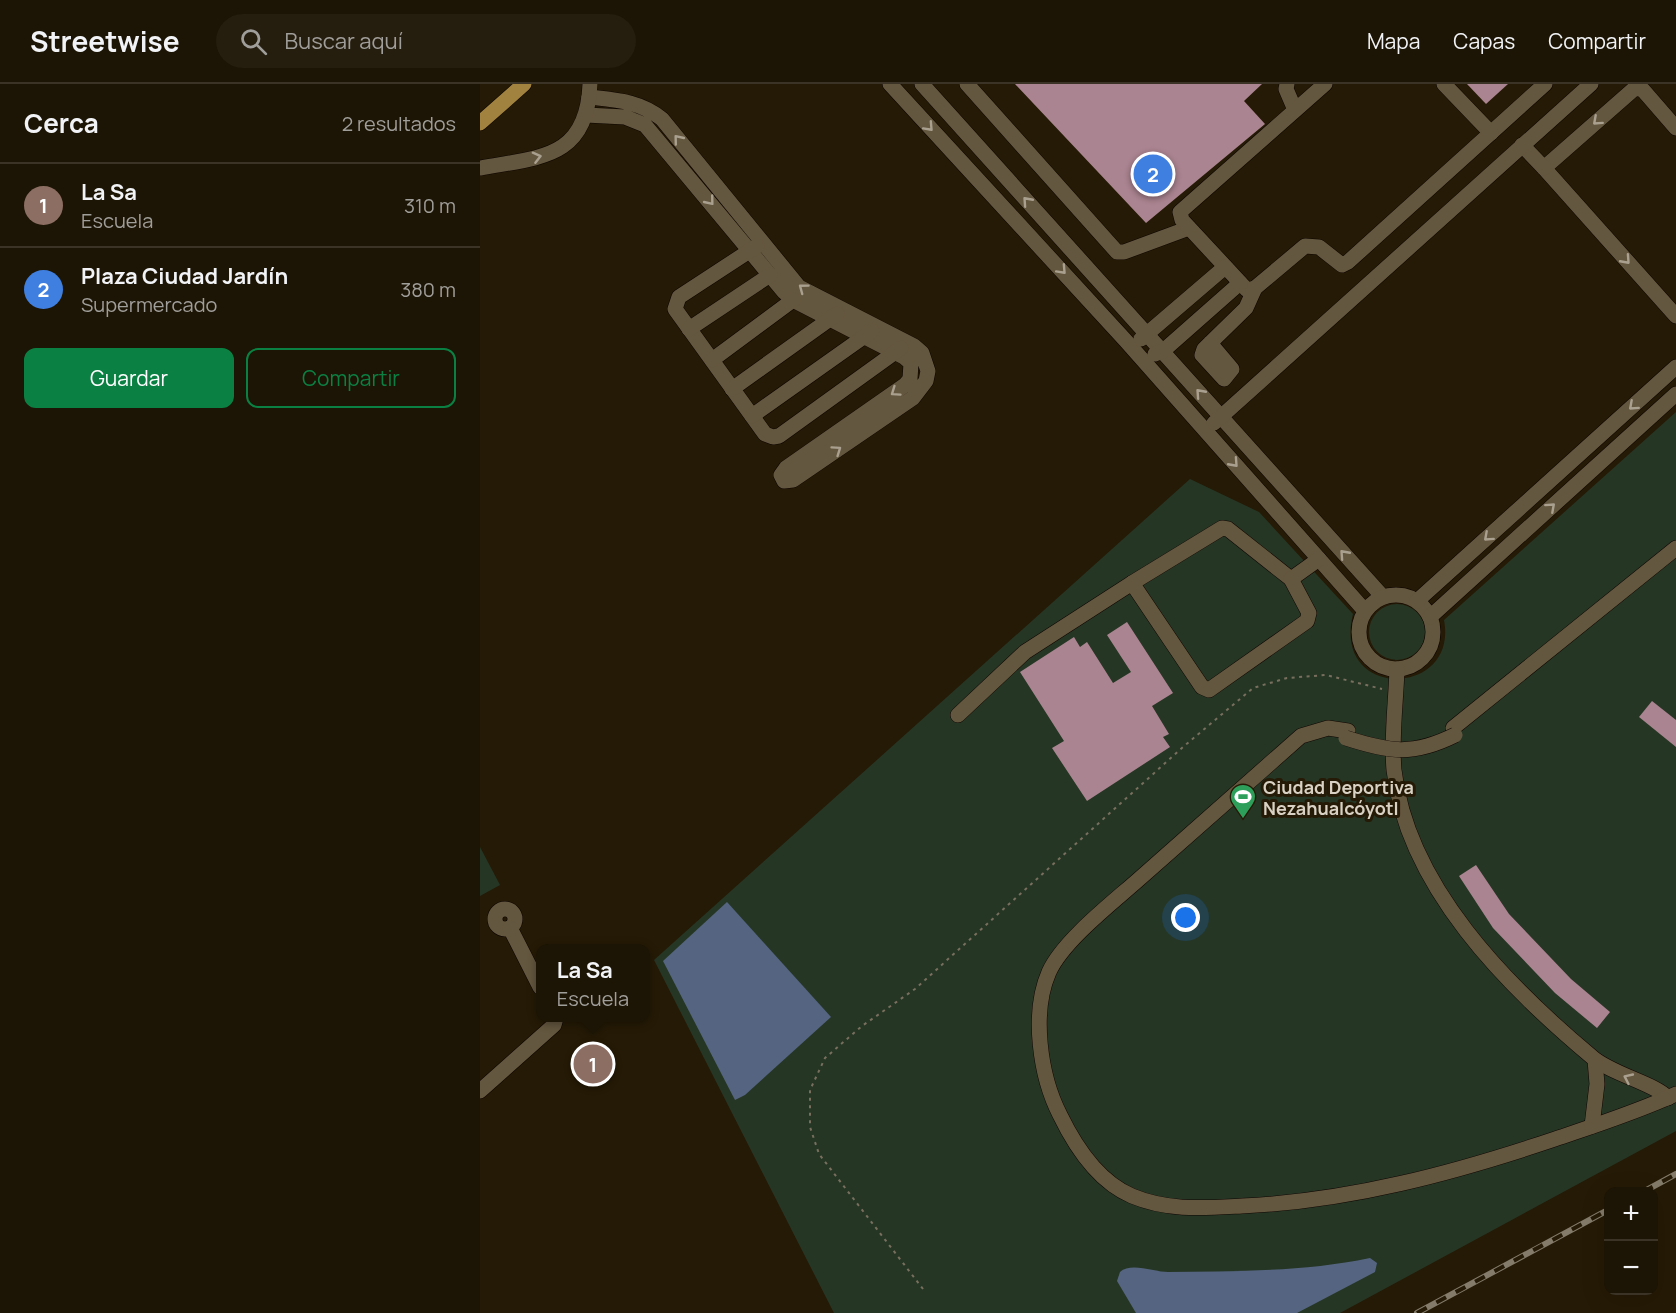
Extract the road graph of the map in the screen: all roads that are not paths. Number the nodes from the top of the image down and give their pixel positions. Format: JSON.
{"nodes":[{"id":1,"x":524,"y":84,"type":"edge"},
{"id":2,"x":890,"y":84,"type":"edge"},
{"id":3,"x":967,"y":84,"type":"edge"},
{"id":4,"x":1287,"y":84,"type":"edge"},
{"id":5,"x":1325,"y":84,"type":"edge"},
{"id":6,"x":1444,"y":84,"type":"edge"},
{"id":7,"x":1545,"y":84,"type":"edge"},
{"id":8,"x":1591,"y":84,"type":"edge"},
{"id":9,"x":922,"y":85,"type":"edge"},
{"id":10,"x":589,"y":91,"type":"edge"},
{"id":11,"x":905,"y":100,"type":"junction"},
{"id":12,"x":1295,"y":110,"type":"junction"},
{"id":13,"x":586,"y":115,"type":"junction"},
{"id":14,"x":480,"y":123,"type":"edge"},
{"id":15,"x":1676,"y":128,"type":"edge"},
{"id":16,"x":1491,"y":133,"type":"junction"},
{"id":17,"x":1522,"y":145,"type":"junction"},
{"id":18,"x":480,"y":168,"type":"edge"},
{"id":19,"x":1544,"y":168,"type":"junction"},
{"id":20,"x":1189,"y":228,"type":"junction"},
{"id":21,"x":756,"y":246,"type":"junction"},
{"id":22,"x":1225,"y":267,"type":"junction"},
{"id":23,"x":770,"y":274,"type":"junction"},
{"id":24,"x":1247,"y":286,"type":"junction"},
{"id":25,"x":793,"y":300,"type":"junction"},
{"id":26,"x":836,"y":314,"type":"junction"},
{"id":27,"x":1676,"y":316,"type":"edge"},
{"id":28,"x":689,"y":329,"type":"junction"},
{"id":29,"x":871,"y":332,"type":"junction"},
{"id":30,"x":1149,"y":335,"type":"junction"},
{"id":31,"x":1126,"y":341,"type":"junction"},
{"id":32,"x":1210,"y":344,"type":"dead end"},
{"id":33,"x":901,"y":348,"type":"junction"},
{"id":34,"x":1163,"y":351,"type":"junction"},
{"id":35,"x":1139,"y":355,"type":"junction"},
{"id":36,"x":712,"y":360,"type":"junction"},
{"id":37,"x":1676,"y":367,"type":"edge"},
{"id":38,"x":732,"y":389,"type":"junction"},
{"id":39,"x":1676,"y":394,"type":"edge"},
{"id":40,"x":752,"y":416,"type":"junction"},
{"id":41,"x":1221,"y":417,"type":"junction"},
{"id":42,"x":1206,"y":431,"type":"junction"},
{"id":43,"x":785,"y":477,"type":"dead end"},
{"id":44,"x":1676,"y":548,"type":"edge"},
{"id":45,"x":1319,"y":559,"type":"junction"},
{"id":46,"x":1676,"y":559,"type":"edge"},
{"id":47,"x":1290,"y":579,"type":"junction"},
{"id":48,"x":1132,"y":583,"type":"junction"},
{"id":49,"x":1383,"y":597,"type":"junction"},
{"id":50,"x":1417,"y":601,"type":"junction"},
{"id":51,"x":1365,"y":611,"type":"junction"},
{"id":52,"x":1430,"y":617,"type":"junction"},
{"id":53,"x":1397,"y":669,"type":"junction"},
{"id":54,"x":958,"y":715,"type":"dead end"},
{"id":55,"x":1454,"y":731,"type":"junction"},
{"id":56,"x":510,"y":928,"type":"dead end"},
{"id":57,"x":536,"y":979,"type":"edge"},
{"id":58,"x":555,"y":1022,"type":"edge"},
{"id":59,"x":1595,"y":1060,"type":"junction"},
{"id":60,"x":480,"y":1091,"type":"edge"},
{"id":61,"x":1671,"y":1092,"type":"edge"},
{"id":62,"x":1592,"y":1123,"type":"junction"}],
"edges":[{"from":1,"to":14,"type":"main road"},
{"from":2,"to":11,"type":"street"},
{"from":3,"to":20,"type":"street"},
{"from":4,"to":12,"type":"street"},
{"from":5,"to":12,"type":"street"},
{"from":6,"to":16,"type":"street"},
{"from":7,"to":16,"type":"street"},
{"from":8,"to":17,"type":"street"},
{"from":9,"to":11,"type":"street"},
{"from":30,"to":9,"type":"street","one_way":true},
{"from":10,"to":13,"type":"street"},
{"from":21,"to":10,"type":"street","one_way":true},
{"from":11,"to":31,"type":"street","one_way":true},
{"from":12,"to":20,"type":"street"},
{"from":18,"to":13,"type":"street","one_way":true},
{"from":13,"to":21,"type":"street","one_way":true},
{"from":15,"to":19,"type":"street","one_way":true},
{"from":16,"to":24,"type":"street"},
{"from":17,"to":19,"type":"street"},
{"from":17,"to":41,"type":"street"},
{"from":19,"to":27,"type":"street","one_way":true},
{"from":20,"to":22,"type":"street"},
{"from":21,"to":23,"type":"street"},
{"from":26,"to":21,"type":"street","one_way":true},
{"from":21,"to":28,"type":"street"},
{"from":22,"to":24,"type":"street"},
{"from":22,"to":30,"type":"street"},
{"from":23,"to":25,"type":"street"},
{"from":23,"to":28,"type":"street"},
{"from":24,"to":32,"type":"street"},
{"from":24,"to":34,"type":"street"},
{"from":25,"to":26,"type":"street"},
{"from":25,"to":36,"type":"street"},
{"from":26,"to":29,"type":"street"},
{"from":26,"to":38,"type":"street"},
{"from":28,"to":36,"type":"street"},
{"from":29,"to":33,"type":"street"},
{"from":29,"to":40,"type":"street"},
{"from":30,"to":31,"type":"street"},
{"from":30,"to":34,"type":"street"},
{"from":31,"to":35,"type":"street"},
{"from":33,"to":40,"type":"street"},
{"from":33,"to":43,"type":"street"},
{"from":34,"to":35,"type":"street"},
{"from":41,"to":34,"type":"street","one_way":true},
{"from":35,"to":42,"type":"street"},
{"from":36,"to":38,"type":"street"},
{"from":37,"to":50,"type":"street","one_way":true},
{"from":38,"to":40,"type":"street"},
{"from":52,"to":39,"type":"street","one_way":true},
{"from":41,"to":42,"type":"street"},
{"from":49,"to":41,"type":"street","one_way":true},
{"from":42,"to":45,"type":"street","one_way":true},
{"from":44,"to":55,"type":"street"},
{"from":45,"to":47,"type":"street"},
{"from":45,"to":51,"type":"street"},
{"from":46,"to":55,"type":"street"},
{"from":47,"to":48,"type":"street"},
{"from":47,"to":48,"type":"street"},
{"from":48,"to":54,"type":"street"},
{"from":49,"to":50,"type":"street"},
{"from":49,"to":51,"type":"street"},
{"from":50,"to":52,"type":"street"},
{"from":51,"to":53,"type":"street"},
{"from":52,"to":53,"type":"street"},
{"from":53,"to":59,"type":"street"},
{"from":55,"to":62,"type":"street","bridge":true},
{"from":56,"to":57,"type":"street"},
{"from":58,"to":60,"type":"street"},
{"from":61,"to":59,"type":"street","one_way":true},
{"from":59,"to":62,"type":"street"},
{"from":61,"to":62,"type":"street"}]}
